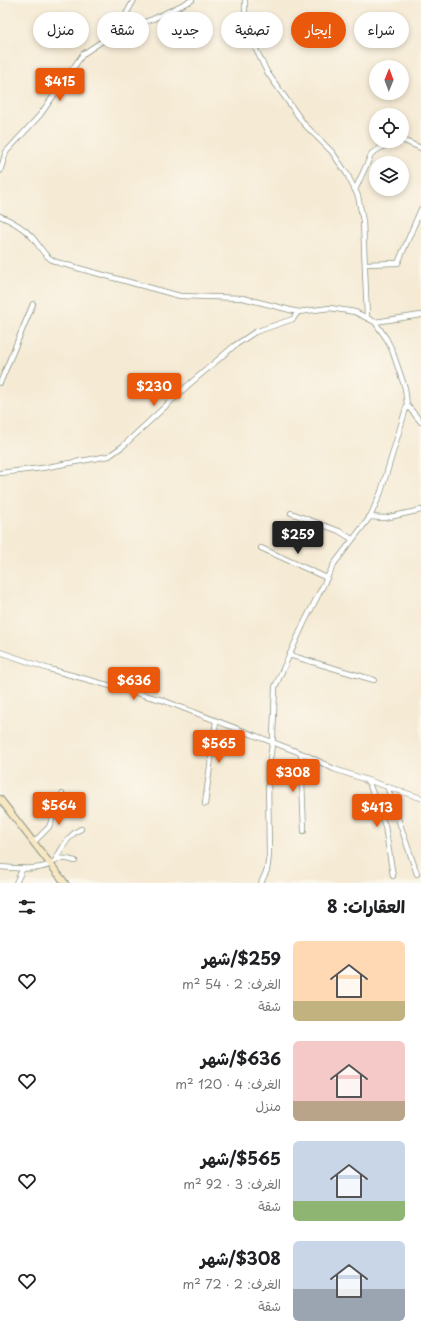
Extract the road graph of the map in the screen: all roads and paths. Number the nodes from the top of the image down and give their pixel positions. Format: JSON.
{"nodes":[{"id":1,"x":134,"y":0,"type":"edge"},
{"id":2,"x":192,"y":0,"type":"edge"},
{"id":3,"x":245,"y":0,"type":"edge"},
{"id":4,"x":127,"y":12,"type":"edge"},
{"id":5,"x":149,"y":20,"type":"edge"},
{"id":6,"x":97,"y":44,"type":"edge"},
{"id":7,"x":409,"y":143,"type":"edge"},
{"id":8,"x":381,"y":148,"type":"edge"},
{"id":9,"x":421,"y":148,"type":"edge"},
{"id":10,"x":0,"y":170,"type":"edge"},
{"id":11,"x":355,"y":190,"type":"junction"},
{"id":12,"x":421,"y":209,"type":"edge"},
{"id":13,"x":0,"y":216,"type":"edge"},
{"id":14,"x":365,"y":264,"type":"junction"},
{"id":15,"x":33,"y":304,"type":"dead end"},
{"id":16,"x":298,"y":312,"type":"junction"},
{"id":17,"x":421,"y":315,"type":"edge"},
{"id":18,"x":367,"y":317,"type":"junction"},
{"id":19,"x":375,"y":322,"type":"junction"},
{"id":20,"x":0,"y":383,"type":"edge"},
{"id":21,"x":408,"y":406,"type":"junction"},
{"id":22,"x":421,"y":422,"type":"edge"},
{"id":23,"x":0,"y":473,"type":"edge"},
{"id":24,"x":421,"y":510,"type":"edge"},
{"id":25,"x":291,"y":513,"type":"dead end"},
{"id":26,"x":369,"y":517,"type":"junction"},
{"id":27,"x":352,"y":539,"type":"junction"},
{"id":28,"x":261,"y":548,"type":"dead end"},
{"id":29,"x":327,"y":578,"type":"junction"},
{"id":30,"x":0,"y":652,"type":"edge"},
{"id":31,"x":289,"y":655,"type":"junction"},
{"id":32,"x":374,"y":680,"type":"dead end"},
{"id":33,"x":216,"y":721,"type":"junction"},
{"id":34,"x":272,"y":744,"type":"junction"},
{"id":35,"x":301,"y":754,"type":"junction"},
{"id":36,"x":362,"y":778,"type":"junction"},
{"id":37,"x":387,"y":786,"type":"junction"},
{"id":38,"x":62,"y":794,"type":"dead end"},
{"id":39,"x":421,"y":798,"type":"edge"},
{"id":40,"x":0,"y":799,"type":"edge"},
{"id":41,"x":205,"y":804,"type":"dead end"},
{"id":42,"x":81,"y":828,"type":"dead end"},
{"id":43,"x":304,"y":831,"type":"dead end"},
{"id":44,"x":34,"y":842,"type":"junction"},
{"id":45,"x":56,"y":859,"type":"junction"},
{"id":46,"x":75,"y":861,"type":"dead end"},
{"id":47,"x":51,"y":864,"type":"junction"},
{"id":48,"x":0,"y":867,"type":"edge"},
{"id":49,"x":23,"y":868,"type":"junction"},
{"id":50,"x":417,"y":874,"type":"dead end"},
{"id":51,"x":393,"y":876,"type":"dead end"},
{"id":52,"x":16,"y":883,"type":"edge"},
{"id":53,"x":65,"y":883,"type":"edge"},
{"id":54,"x":261,"y":883,"type":"edge"}],
"edges":[{"from":1,"to":4,"type":"street"},
{"from":2,"to":5,"type":"street"},
{"from":3,"to":11,"type":"street"},
{"from":6,"to":10,"type":"street"},
{"from":7,"to":9,"type":"street"},
{"from":8,"to":11,"type":"street"},
{"from":11,"to":14,"type":"street"},
{"from":12,"to":14,"type":"street"},
{"from":13,"to":16,"type":"street"},
{"from":14,"to":18,"type":"street"},
{"from":15,"to":20,"type":"street"},
{"from":16,"to":18,"type":"street"},
{"from":16,"to":23,"type":"street"},
{"from":17,"to":19,"type":"street"},
{"from":18,"to":19,"type":"street"},
{"from":19,"to":21,"type":"street"},
{"from":21,"to":22,"type":"street"},
{"from":21,"to":26,"type":"street"},
{"from":24,"to":26,"type":"street"},
{"from":25,"to":27,"type":"street"},
{"from":26,"to":27,"type":"street"},
{"from":27,"to":29,"type":"street"},
{"from":28,"to":29,"type":"street"},
{"from":29,"to":31,"type":"street"},
{"from":30,"to":33,"type":"street"},
{"from":31,"to":32,"type":"street"},
{"from":31,"to":34,"type":"street"},
{"from":33,"to":34,"type":"street"},
{"from":33,"to":41,"type":"street"},
{"from":34,"to":35,"type":"street"},
{"from":34,"to":54,"type":"street"},
{"from":35,"to":36,"type":"street"},
{"from":35,"to":43,"type":"street"},
{"from":36,"to":37,"type":"street"},
{"from":36,"to":51,"type":"street"},
{"from":37,"to":39,"type":"street"},
{"from":37,"to":50,"type":"street"},
{"from":38,"to":44,"type":"street"},
{"from":40,"to":44,"type":"street"},
{"from":42,"to":45,"type":"street"},
{"from":44,"to":47,"type":"street"},
{"from":45,"to":46,"type":"street"},
{"from":45,"to":47,"type":"street"},
{"from":47,"to":49,"type":"street"},
{"from":47,"to":53,"type":"street"},
{"from":48,"to":49,"type":"street"},
{"from":49,"to":52,"type":"street"}]}
